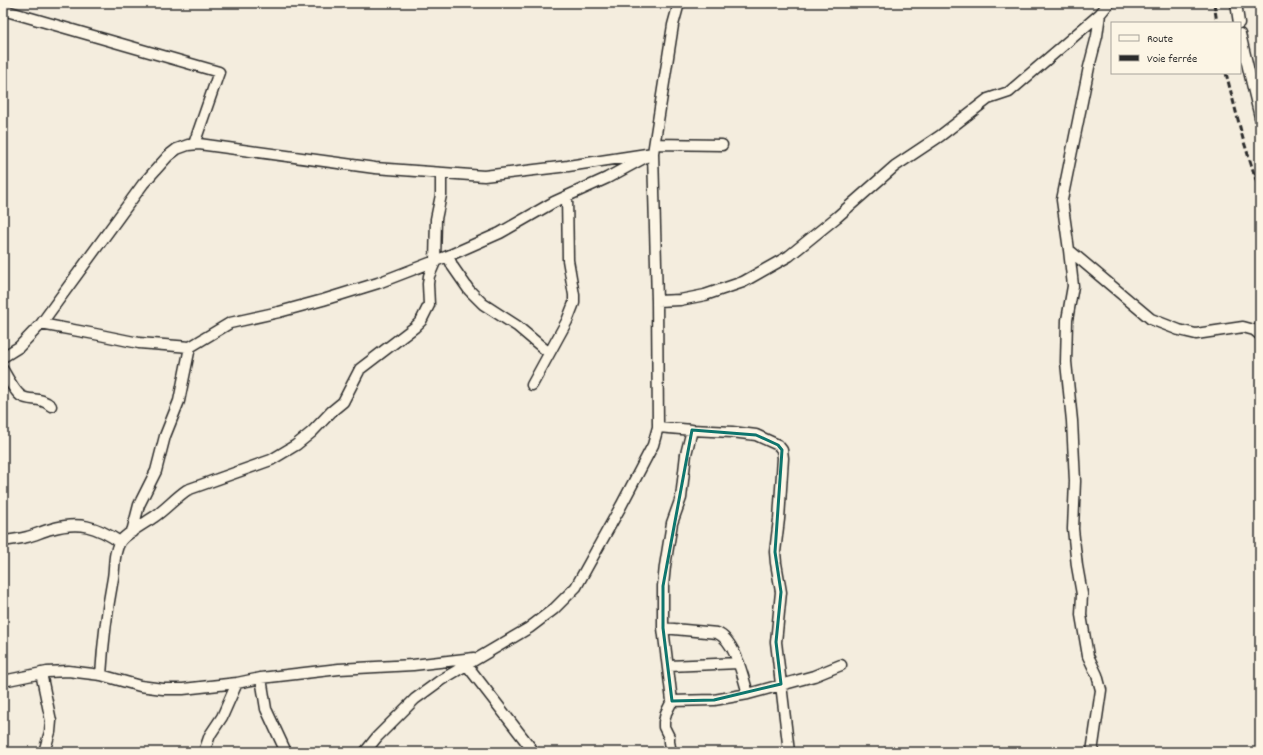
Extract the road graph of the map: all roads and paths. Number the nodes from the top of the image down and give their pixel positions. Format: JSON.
{"nodes":[{"id":1,"x":679,"y":3,"type":"edge"},
{"id":2,"x":1109,"y":3,"type":"edge"},
{"id":3,"x":1236,"y":3,"type":"edge"},
{"id":4,"x":3,"y":9,"type":"edge"},
{"id":5,"x":1100,"y":14,"type":"junction"},
{"id":6,"x":1238,"y":22,"type":"edge"},
{"id":7,"x":1241,"y":38,"type":"edge"},
{"id":8,"x":1260,"y":117,"type":"edge"},
{"id":9,"x":194,"y":144,"type":"junction"},
{"id":10,"x":722,"y":145,"type":"dead end"},
{"id":11,"x":654,"y":148,"type":"junction"},
{"id":12,"x":441,"y":172,"type":"junction"},
{"id":13,"x":567,"y":196,"type":"junction"},
{"id":14,"x":1069,"y":250,"type":"junction"},
{"id":15,"x":448,"y":256,"type":"junction"},
{"id":16,"x":435,"y":262,"type":"junction"},
{"id":17,"x":657,"y":301,"type":"junction"},
{"id":18,"x":41,"y":324,"type":"junction"},
{"id":19,"x":1260,"y":334,"type":"edge"},
{"id":20,"x":190,"y":347,"type":"junction"},
{"id":21,"x":549,"y":353,"type":"junction"},
{"id":22,"x":3,"y":357,"type":"edge"},
{"id":23,"x":3,"y":370,"type":"edge"},
{"id":24,"x":532,"y":385,"type":"dead end"},
{"id":25,"x":51,"y":406,"type":"dead end"},
{"id":26,"x":658,"y":427,"type":"junction"},
{"id":27,"x":692,"y":430,"type":"junction"},
{"id":28,"x":132,"y":532,"type":"junction"},
{"id":29,"x":3,"y":541,"type":"edge"},
{"id":30,"x":120,"y":542,"type":"junction"},
{"id":31,"x":664,"y":628,"type":"junction"},
{"id":32,"x":478,"y":658,"type":"junction"},
{"id":33,"x":739,"y":663,"type":"junction"},
{"id":34,"x":466,"y":664,"type":"junction"},
{"id":35,"x":841,"y":665,"type":"dead end"},
{"id":36,"x":669,"y":666,"type":"junction"},
{"id":37,"x":41,"y":673,"type":"junction"},
{"id":38,"x":100,"y":675,"type":"junction"},
{"id":39,"x":261,"y":678,"type":"junction"},
{"id":40,"x":3,"y":682,"type":"edge"},
{"id":41,"x":237,"y":683,"type":"junction"},
{"id":42,"x":780,"y":684,"type":"junction"},
{"id":43,"x":748,"y":694,"type":"junction"},
{"id":44,"x":672,"y":701,"type":"junction"},
{"id":45,"x":44,"y":752,"type":"edge"},
{"id":46,"x":204,"y":752,"type":"edge"},
{"id":47,"x":286,"y":752,"type":"edge"},
{"id":48,"x":365,"y":752,"type":"edge"},
{"id":49,"x":534,"y":752,"type":"edge"},
{"id":50,"x":671,"y":752,"type":"edge"},
{"id":51,"x":789,"y":752,"type":"edge"},
{"id":52,"x":1092,"y":752,"type":"edge"}],
"edges":[{"from":1,"to":11,"type":"street"},
{"from":2,"to":5,"type":"street"},
{"from":3,"to":6,"type":"street"},
{"from":4,"to":9,"type":"street"},
{"from":5,"to":14,"type":"street"},
{"from":5,"to":17,"type":"street"},
{"from":7,"to":8,"type":"street"},
{"from":9,"to":12,"type":"street"},
{"from":9,"to":18,"type":"street"},
{"from":10,"to":11,"type":"street"},
{"from":11,"to":12,"type":"street"},
{"from":11,"to":13,"type":"street"},
{"from":11,"to":17,"type":"street"},
{"from":12,"to":16,"type":"street"},
{"from":13,"to":15,"type":"street"},
{"from":13,"to":21,"type":"street"},
{"from":14,"to":19,"type":"street"},
{"from":14,"to":52,"type":"street"},
{"from":15,"to":16,"type":"street"},
{"from":15,"to":21,"type":"street"},
{"from":16,"to":20,"type":"street"},
{"from":16,"to":28,"type":"street"},
{"from":17,"to":26,"type":"street"},
{"from":18,"to":20,"type":"street"},
{"from":18,"to":22,"type":"street"},
{"from":20,"to":28,"type":"street"},
{"from":21,"to":24,"type":"street"},
{"from":23,"to":25,"type":"street"},
{"from":26,"to":27,"type":"street"},
{"from":26,"to":32,"type":"street"},
{"from":27,"to":31,"type":"street"},
{"from":27,"to":42,"type":"street"},
{"from":28,"to":30,"type":"street"},
{"from":29,"to":30,"type":"street"},
{"from":30,"to":38,"type":"street"},
{"from":31,"to":33,"type":"street"},
{"from":31,"to":36,"type":"street"},
{"from":32,"to":34,"type":"street"},
{"from":32,"to":39,"type":"street"},
{"from":33,"to":36,"type":"street"},
{"from":33,"to":43,"type":"street"},
{"from":34,"to":48,"type":"street"},
{"from":34,"to":49,"type":"street"},
{"from":35,"to":42,"type":"street"},
{"from":36,"to":44,"type":"street"},
{"from":37,"to":38,"type":"street"},
{"from":37,"to":40,"type":"street"},
{"from":37,"to":45,"type":"street"},
{"from":38,"to":41,"type":"street"},
{"from":39,"to":41,"type":"street"},
{"from":39,"to":47,"type":"street"},
{"from":41,"to":46,"type":"street"},
{"from":42,"to":43,"type":"street"},
{"from":42,"to":51,"type":"street"},
{"from":43,"to":44,"type":"street"},
{"from":44,"to":50,"type":"street"}]}
